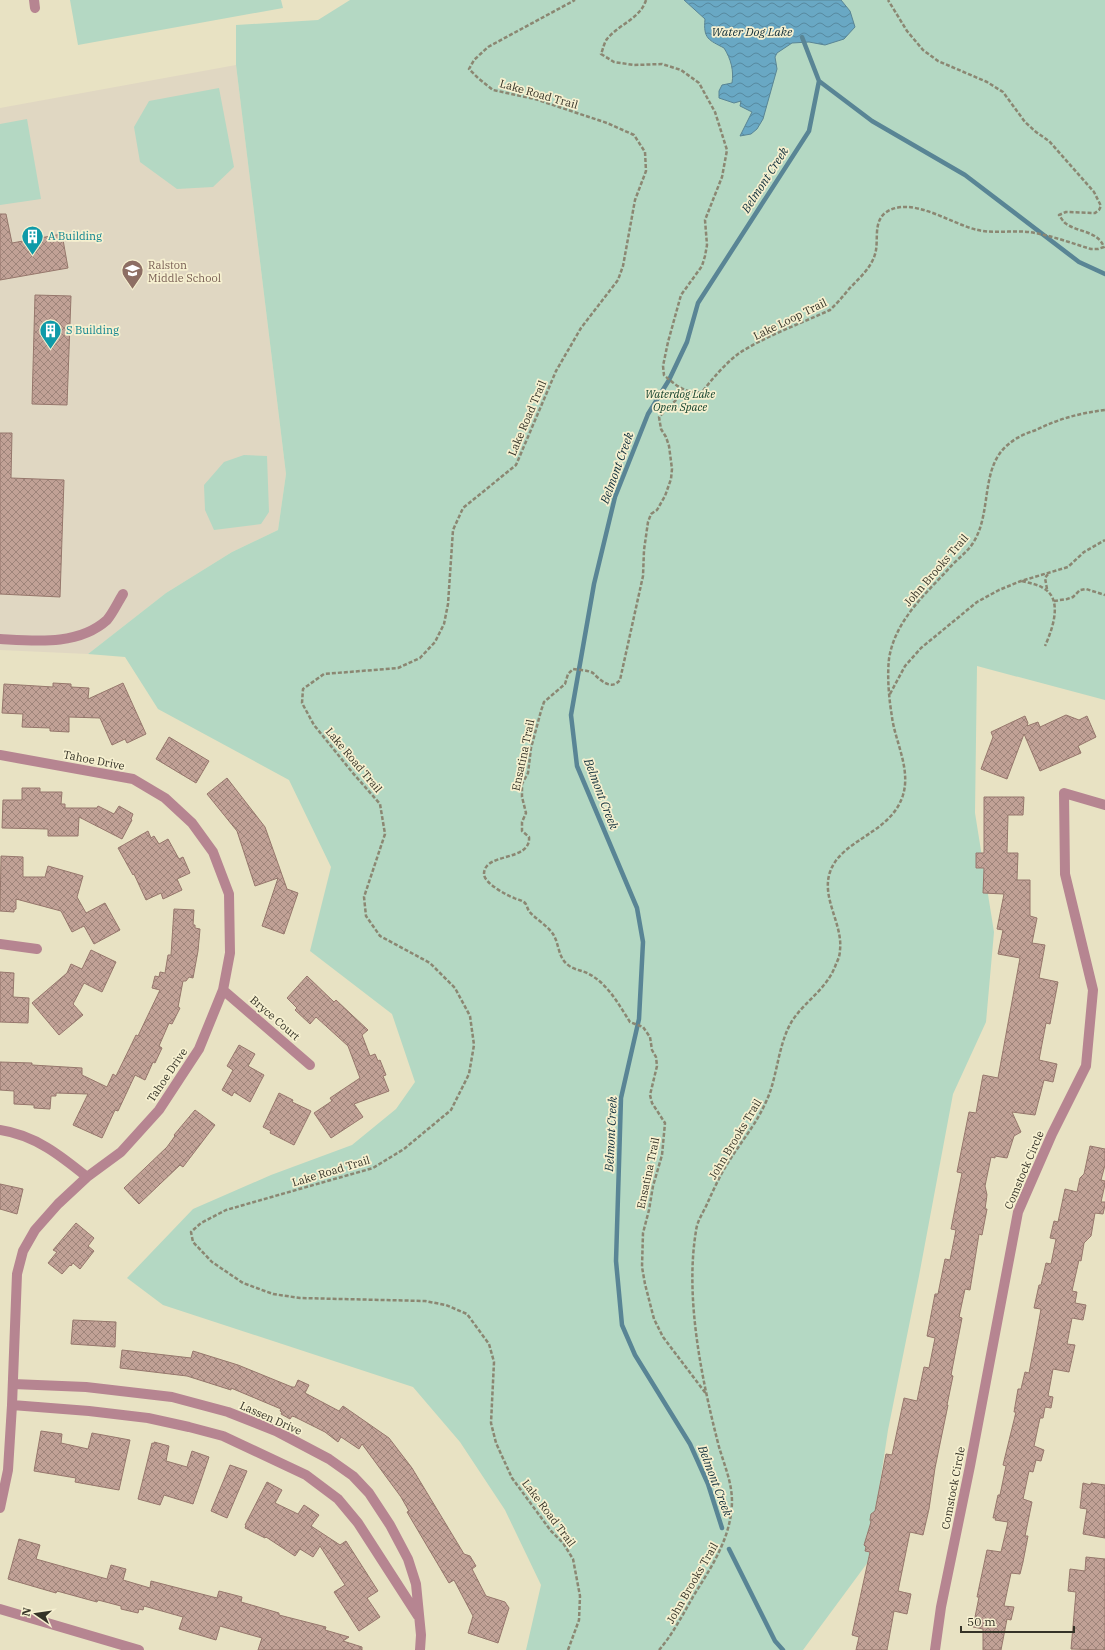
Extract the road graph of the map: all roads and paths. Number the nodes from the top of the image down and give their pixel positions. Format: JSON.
{"nodes":[{"id":1,"x":574,"y":0,"type":"edge"},
{"id":2,"x":646,"y":0,"type":"edge"},
{"id":3,"x":888,"y":0,"type":"edge"},
{"id":4,"x":683,"y":390,"type":"junction"},
{"id":5,"x":1105,"y":410,"type":"edge"},
{"id":6,"x":1105,"y":540,"type":"edge"},
{"id":7,"x":1049,"y":573,"type":"junction"},
{"id":8,"x":1021,"y":581,"type":"junction"},
{"id":9,"x":1048,"y":592,"type":"junction"},
{"id":10,"x":123,"y":594,"type":"dead end"},
{"id":11,"x":1105,"y":595,"type":"edge"},
{"id":12,"x":1054,"y":601,"type":"junction"},
{"id":13,"x":0,"y":639,"type":"edge"},
{"id":14,"x":1045,"y":646,"type":"dead end"},
{"id":15,"x":890,"y":695,"type":"junction"},
{"id":16,"x":0,"y":755,"type":"edge"},
{"id":17,"x":1105,"y":804,"type":"edge"},
{"id":18,"x":0,"y":944,"type":"edge"},
{"id":19,"x":37,"y":949,"type":"dead end"},
{"id":20,"x":223,"y":990,"type":"junction"},
{"id":21,"x":310,"y":1065,"type":"dead end"},
{"id":22,"x":0,"y":1130,"type":"edge"},
{"id":23,"x":87,"y":1177,"type":"junction"},
{"id":24,"x":13,"y":1384,"type":"junction"},
{"id":25,"x":707,"y":1395,"type":"junction"},
{"id":26,"x":12,"y":1404,"type":"junction"},
{"id":27,"x":0,"y":1508,"type":"edge"},
{"id":28,"x":0,"y":1609,"type":"edge"},
{"id":29,"x":419,"y":1618,"type":"junction"},
{"id":30,"x":139,"y":1650,"type":"edge"},
{"id":31,"x":420,"y":1650,"type":"edge"},
{"id":32,"x":568,"y":1650,"type":"edge"},
{"id":33,"x":659,"y":1650,"type":"edge"},
{"id":34,"x":935,"y":1650,"type":"edge"}],
"edges":[{"from":1,"to":32,"type":"path","name":"Lake Road Trail"},
{"from":2,"to":4,"type":"path","name":"Lake Loop Trail"},
{"from":3,"to":4,"type":"path","name":"Lake Loop Trail"},
{"from":4,"to":25,"type":"path","name":"Ensatina Trail"},
{"from":5,"to":15,"type":"path","name":"John Brooks Trail"},
{"from":6,"to":7,"type":"path"},
{"from":7,"to":8,"type":"path"},
{"from":7,"to":9,"type":"path"},
{"from":8,"to":9,"type":"path"},
{"from":8,"to":15,"type":"path"},
{"from":9,"to":12,"type":"path"},
{"from":10,"to":13,"type":"street"},
{"from":11,"to":12,"type":"path"},
{"from":12,"to":14,"type":"path"},
{"from":15,"to":25,"type":"path","name":"John Brooks Trail"},
{"from":16,"to":20,"type":"street","name":"Tahoe Drive"},
{"from":17,"to":34,"type":"street","name":"Comstock Circle"},
{"from":18,"to":19,"type":"street"},
{"from":20,"to":21,"type":"street","name":"Bryce Court"},
{"from":20,"to":23,"type":"street","name":"Tahoe Drive"},
{"from":22,"to":23,"type":"street"},
{"from":23,"to":24,"type":"street","name":"Tahoe Drive"},
{"from":24,"to":26,"type":"street","name":"Tahoe Drive"},
{"from":24,"to":29,"type":"street","name":"Lassen Drive"},
{"from":25,"to":33,"type":"path","name":"John Brooks Trail"},
{"from":26,"to":27,"type":"street","name":"Tahoe Drive"},
{"from":26,"to":29,"type":"street"},
{"from":28,"to":30,"type":"street"},
{"from":29,"to":31,"type":"street","name":"Lassen Drive"}]}
